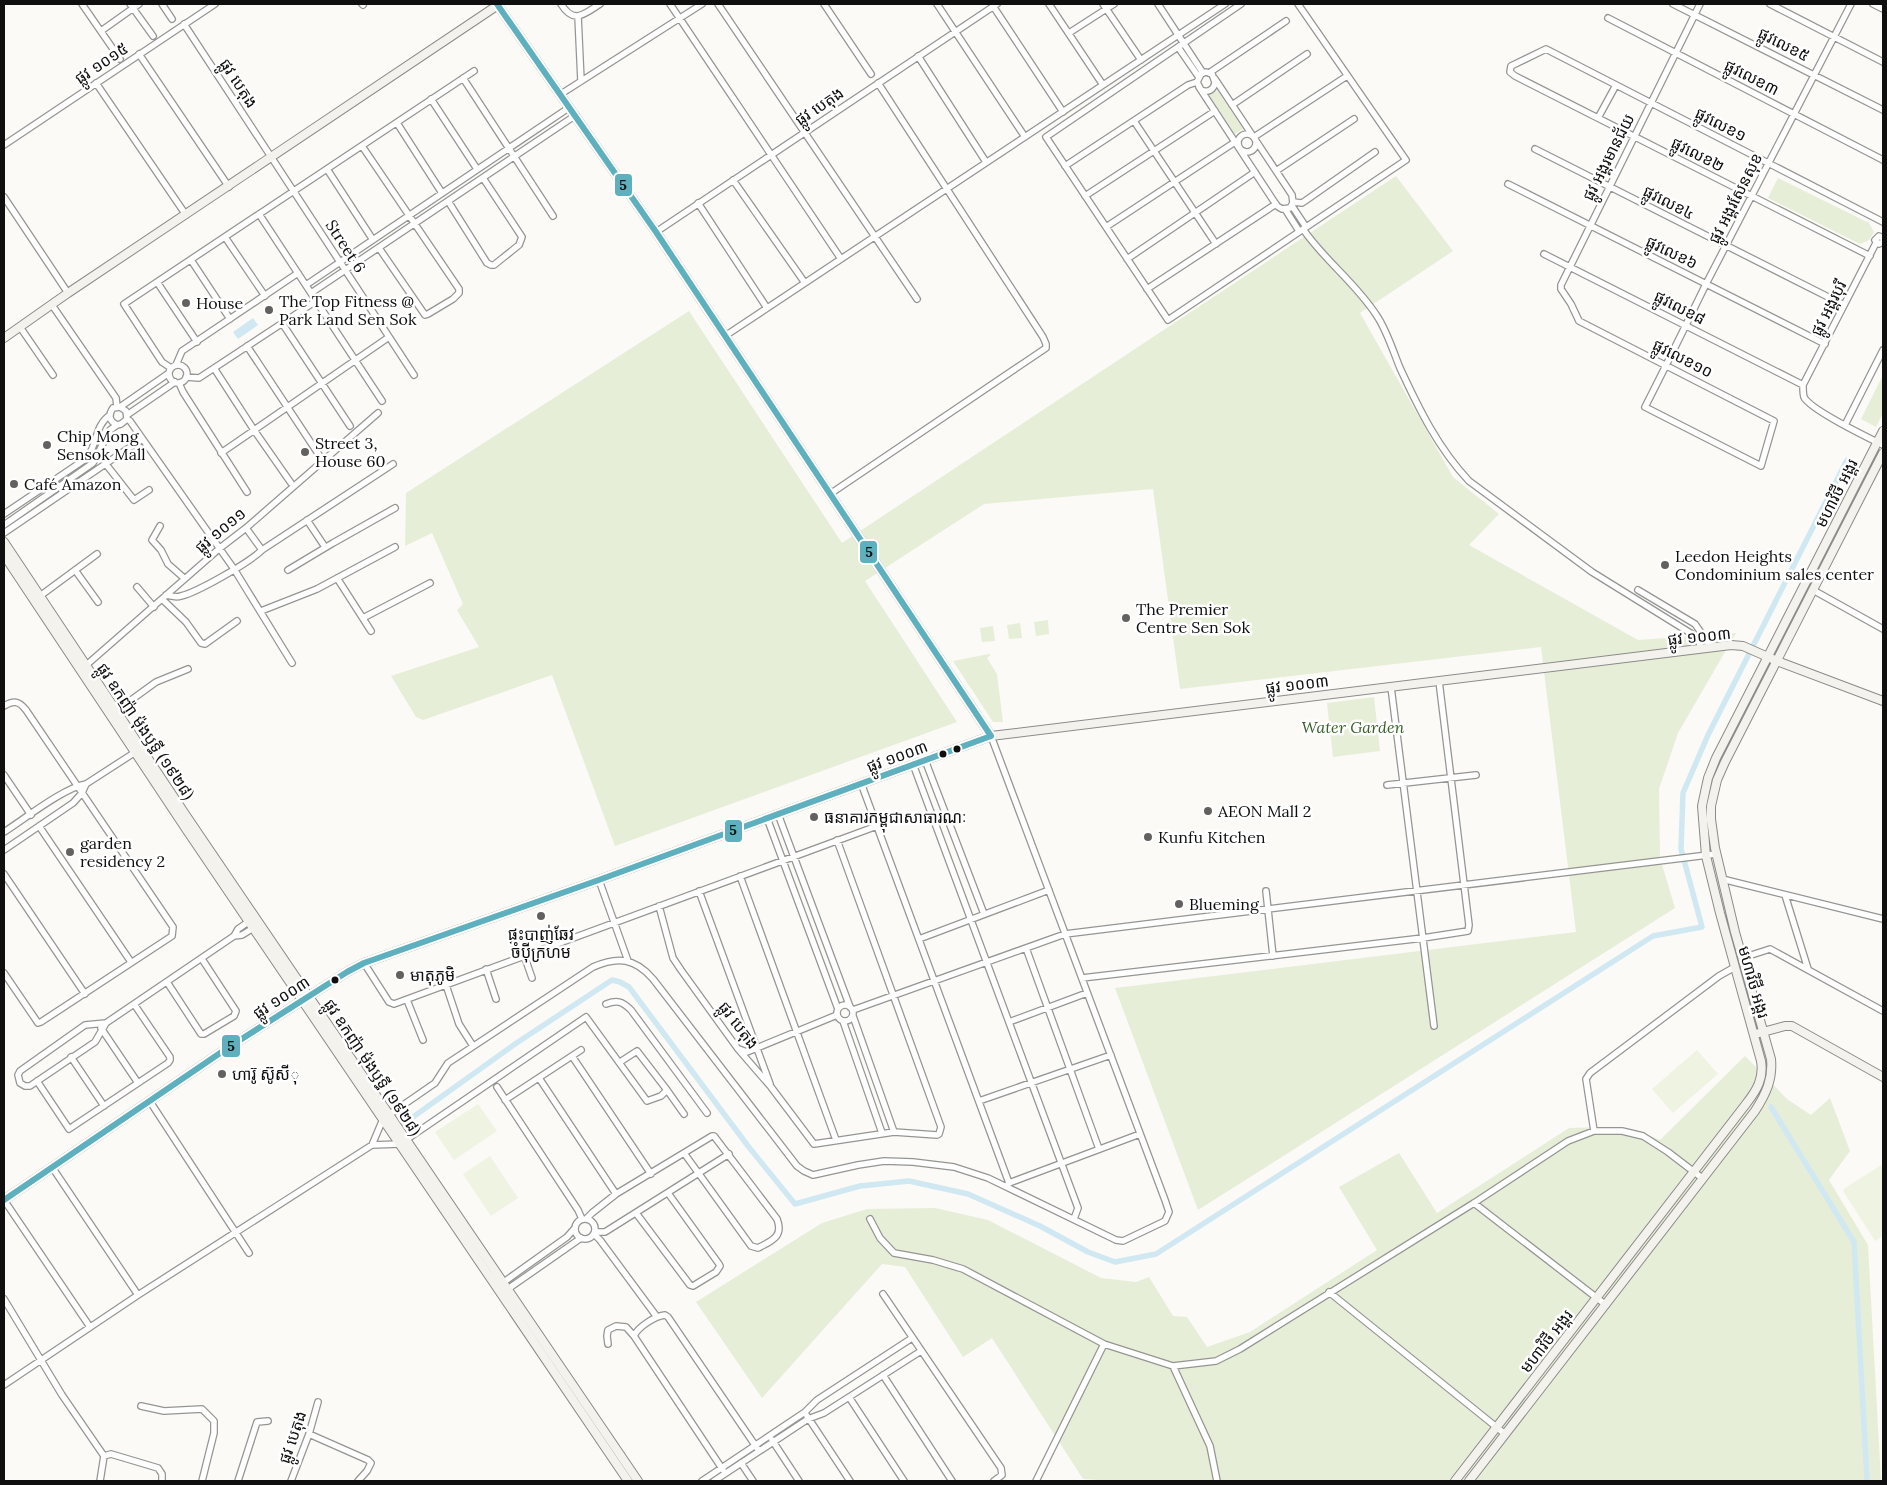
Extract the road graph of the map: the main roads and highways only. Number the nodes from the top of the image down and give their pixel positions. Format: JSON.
{"nodes":[{"id":1,"x":497,"y":4,"type":"edge"},
{"id":2,"x":4,"y":338,"type":"edge"},
{"id":3,"x":1883,"y":431,"type":"edge"},
{"id":4,"x":1877,"y":442,"type":"edge"},
{"id":5,"x":1883,"y":453,"type":"edge"},
{"id":6,"x":4,"y":542,"type":"edge"},
{"id":7,"x":4,"y":556,"type":"edge"},
{"id":8,"x":1768,"y":656,"type":"junction"},
{"id":9,"x":1777,"y":661,"type":"junction"},
{"id":10,"x":83,"y":668,"type":"junction"},
{"id":11,"x":1883,"y":701,"type":"edge"},
{"id":12,"x":991,"y":736,"type":"junction"},
{"id":13,"x":138,"y":751,"type":"junction"},
{"id":14,"x":1754,"y":997,"type":"junction"},
{"id":15,"x":305,"y":998,"type":"junction"},
{"id":16,"x":1745,"y":1000,"type":"junction"},
{"id":17,"x":1764,"y":1032,"type":"junction"},
{"id":18,"x":1755,"y":1034,"type":"junction"},
{"id":19,"x":1762,"y":1066,"type":"junction"},
{"id":20,"x":1771,"y":1066,"type":"junction"},
{"id":21,"x":1883,"y":1077,"type":"edge"},
{"id":22,"x":1746,"y":1104,"type":"junction"},
{"id":23,"x":1755,"y":1111,"type":"junction"},
{"id":24,"x":4,"y":1200,"type":"edge"},
{"id":25,"x":502,"y":1288,"type":"junction"},
{"id":26,"x":625,"y":1480,"type":"edge"},
{"id":27,"x":638,"y":1481,"type":"edge"},
{"id":28,"x":1455,"y":1481,"type":"edge"},
{"id":29,"x":1469,"y":1481,"type":"edge"}],
"edges":[{"from":1,"to":2,"type":"main road"},
{"from":1,"to":12,"type":"main road"},
{"from":3,"to":4,"type":"main road","name":"មហាវិថី អង្គរ"},
{"from":4,"to":8,"type":"main road","name":"មហាវិថី អង្គរ"},
{"from":5,"to":9,"type":"main road","name":"មហាវិថី អង្គរ"},
{"from":6,"to":10,"type":"main road","name":"ផ្លូវ ឧកញ៉ា ម៉ុងឫទ្ធី (១៩២៨)"},
{"from":7,"to":10,"type":"main road","name":"ផ្លូវ ឧកញ៉ា ម៉ុងឫទ្ធី (១៩២៨)"},
{"from":8,"to":9,"type":"main road","name":"ផ្លូវ ១០០៣"},
{"from":8,"to":12,"type":"main road","name":"ផ្លូវ ១០០៣"},
{"from":8,"to":16,"type":"main road","name":"មហាវិថី អង្គរ"},
{"from":9,"to":11,"type":"main road","name":"ផ្លូវ ១០០៣"},
{"from":9,"to":14,"type":"main road","name":"មហាវិថី អង្គរ"},
{"from":10,"to":13,"type":"main road","name":"ផ្លូវ ឧកញ៉ា ម៉ុងឫទ្ធី (១៩២៨)"},
{"from":10,"to":13,"type":"main road","name":"ផ្លូវ ឧកញ៉ា ម៉ុងឫទ្ធី (១៩២៨)"},
{"from":12,"to":15,"type":"main road","name":"ផ្លូវ ១០០៣"},
{"from":13,"to":15,"type":"main road","name":"ផ្លូវ ឧកញ៉ា ម៉ុងឫទ្ធី (១៩២៨)"},
{"from":14,"to":16,"type":"main road"},
{"from":14,"to":17,"type":"main road","name":"មហាវិថី អង្គរ"},
{"from":15,"to":24,"type":"main road","name":"ផ្លូវ ១០០៣"},
{"from":15,"to":25,"type":"main road","name":"ផ្លូវ ឧកញ៉ា ម៉ុងឫទ្ធី (១៩២៨)"},
{"from":16,"to":18,"type":"main road","name":"មហាវិថី អង្គរ"},
{"from":17,"to":18,"type":"main road"},
{"from":17,"to":20,"type":"main road","name":"មហាវិថី អង្គរ"},
{"from":17,"to":21,"type":"main road"},
{"from":18,"to":19,"type":"main road","name":"មហាវិថី អង្គរ"},
{"from":19,"to":20,"type":"main road"},
{"from":19,"to":22,"type":"main road","name":"មហាវិថី អង្គរ"},
{"from":20,"to":23,"type":"main road","name":"មហាវិថី អង្គរ"},
{"from":22,"to":23,"type":"main road"},
{"from":22,"to":28,"type":"main road","name":"មហាវិថី អង្គរ"},
{"from":23,"to":29,"type":"main road","name":"មហាវិថី អង្គរ"},
{"from":25,"to":26,"type":"main road","name":"ផ្លូវ ឧកញ៉ា ម៉ុងឫទ្ធី (១៩២៨)"},
{"from":25,"to":27,"type":"main road","name":"ផ្លូវ ឧកញ៉ា ម៉ុងឫទ្ធី (១៩២៨)"}]}
